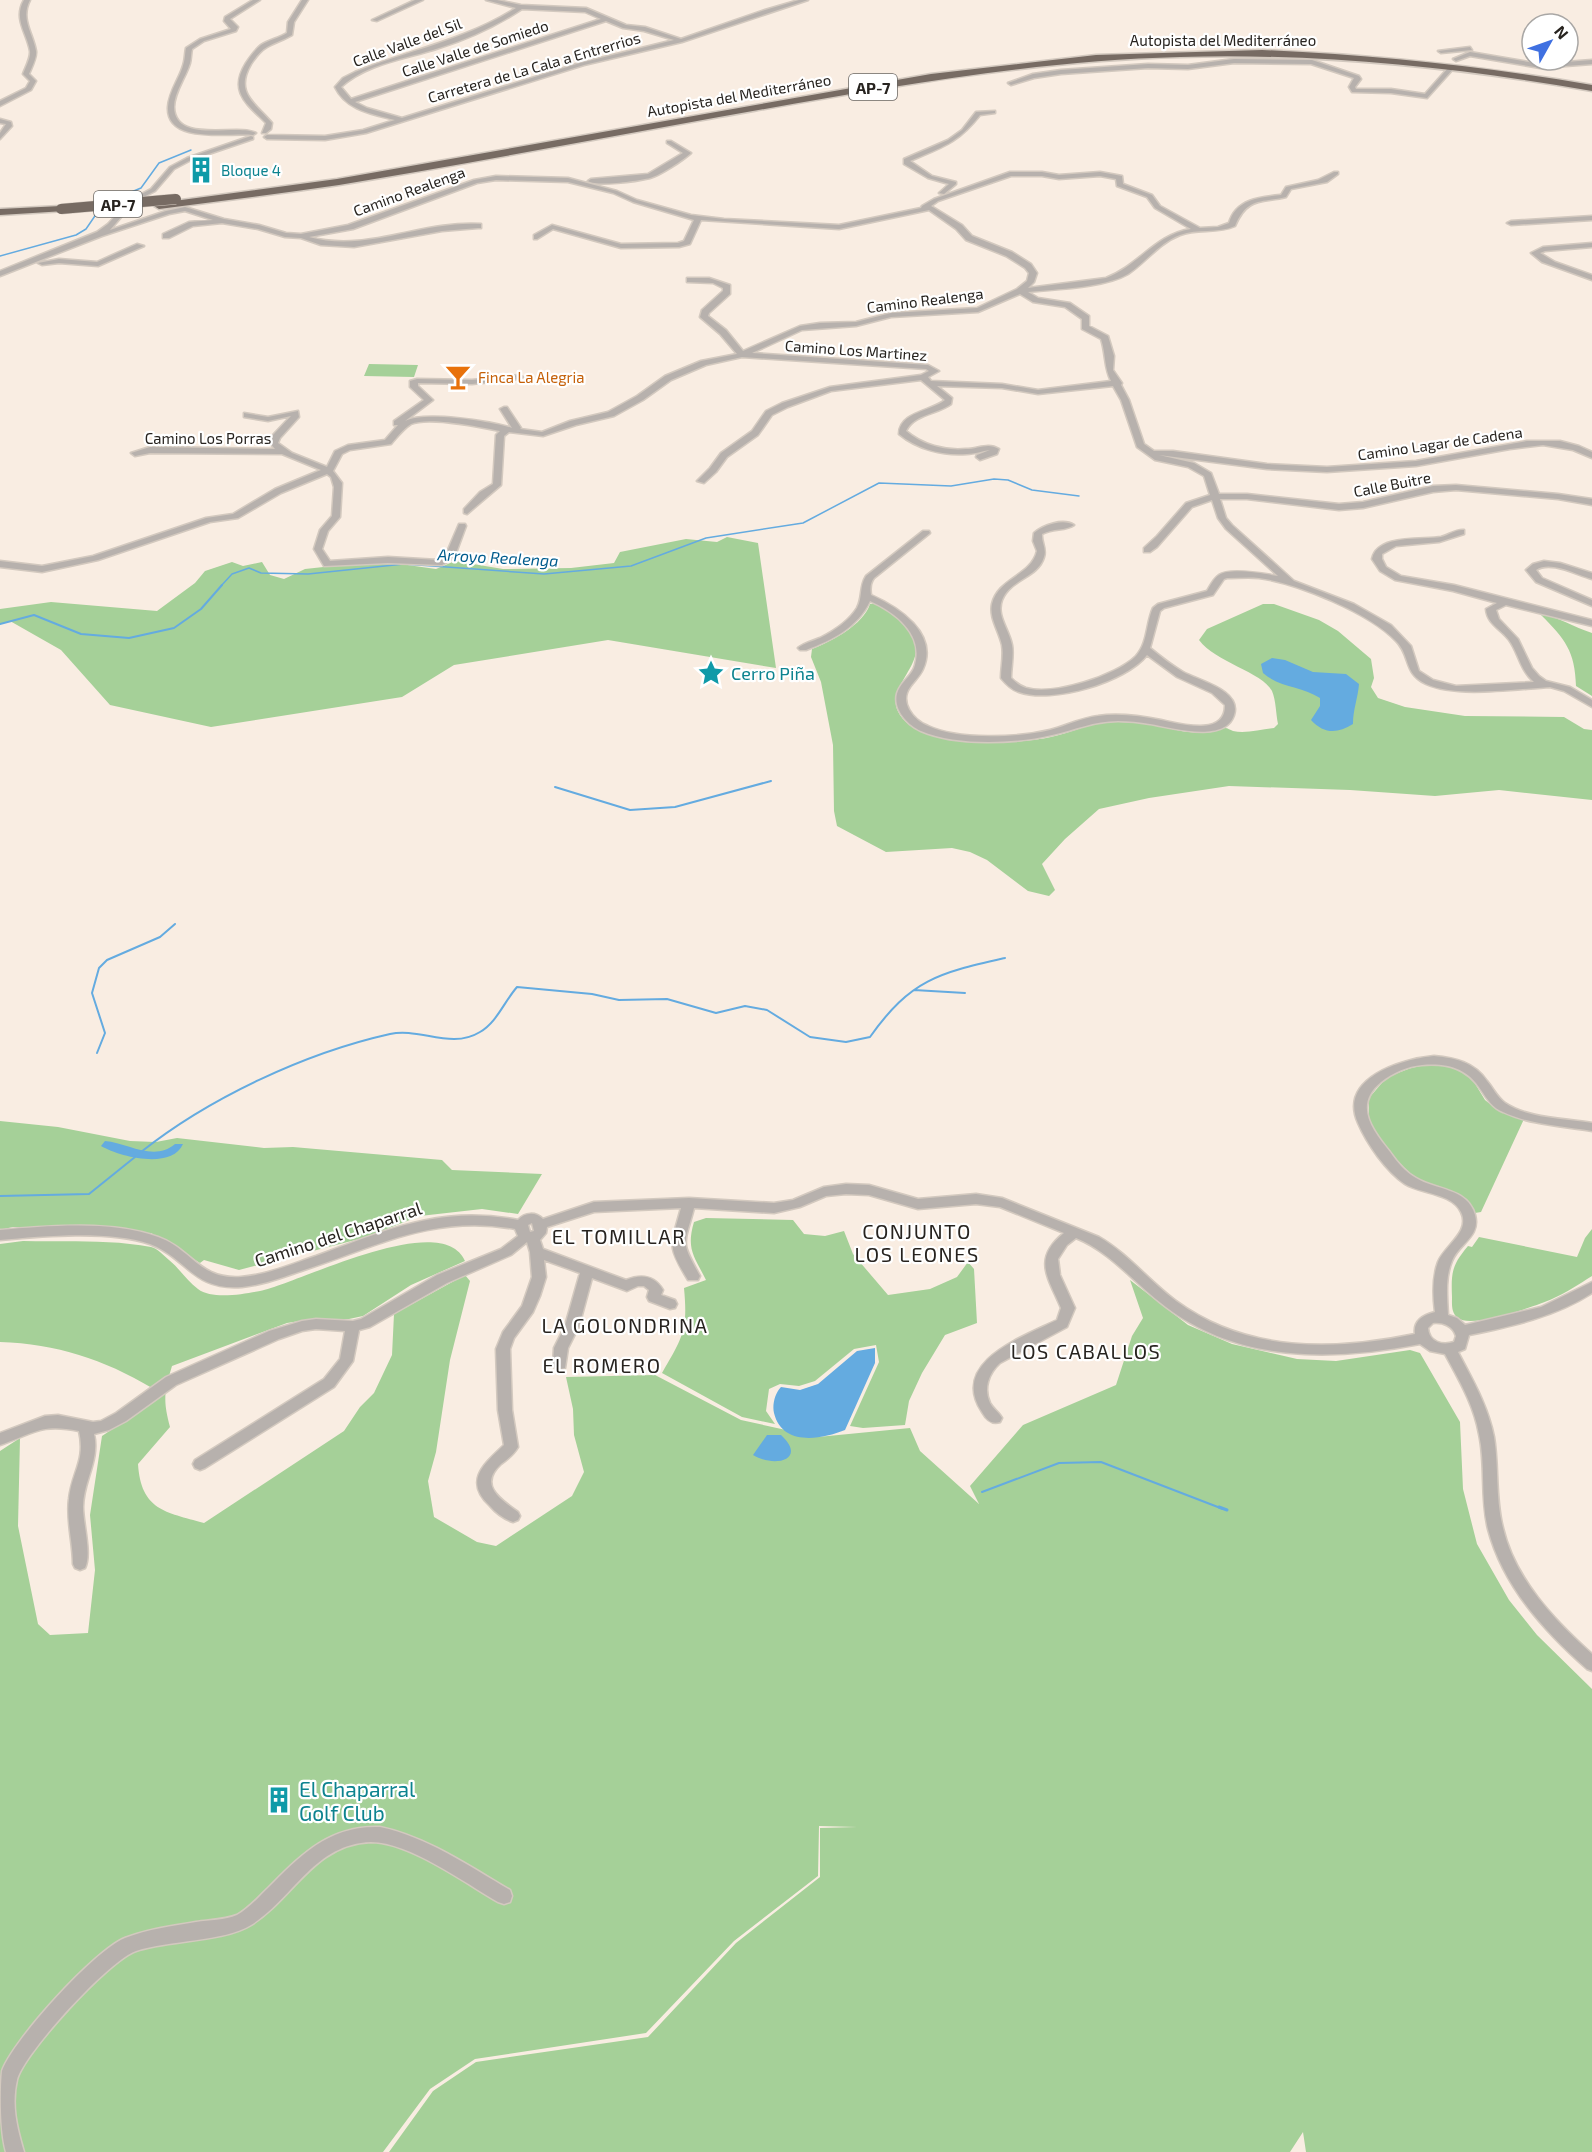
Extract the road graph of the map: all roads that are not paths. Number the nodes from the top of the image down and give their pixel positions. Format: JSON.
{"nodes":[{"id":1,"x":27,"y":0,"type":"edge"},
{"id":2,"x":256,"y":0,"type":"edge"},
{"id":3,"x":305,"y":0,"type":"edge"},
{"id":4,"x":420,"y":0,"type":"edge"},
{"id":5,"x":489,"y":0,"type":"edge"},
{"id":6,"x":805,"y":0,"type":"edge"},
{"id":7,"x":521,"y":7,"type":"junction"},
{"id":8,"x":607,"y":19,"type":"junction"},
{"id":9,"x":375,"y":20,"type":"dead end"},
{"id":10,"x":680,"y":41,"type":"junction"},
{"id":11,"x":1441,"y":51,"type":"dead end"},
{"id":12,"x":1456,"y":59,"type":"dead end"},
{"id":13,"x":1520,"y":59,"type":"edge"},
{"id":14,"x":1520,"y":62,"type":"edge"},
{"id":15,"x":1451,"y":68,"type":"dead end"},
{"id":16,"x":1011,"y":83,"type":"dead end"},
{"id":17,"x":1592,"y":83,"type":"edge"},
{"id":18,"x":1592,"y":88,"type":"edge"},
{"id":19,"x":351,"y":101,"type":"junction"},
{"id":20,"x":0,"y":104,"type":"edge"},
{"id":21,"x":993,"y":112,"type":"dead end"},
{"id":22,"x":0,"y":120,"type":"edge"},
{"id":23,"x":401,"y":120,"type":"junction"},
{"id":24,"x":266,"y":134,"type":"junction"},
{"id":25,"x":252,"y":135,"type":"junction"},
{"id":26,"x":0,"y":136,"type":"edge"},
{"id":27,"x":669,"y":142,"type":"dead end"},
{"id":28,"x":1336,"y":173,"type":"dead end"},
{"id":29,"x":563,"y":180,"type":"junction"},
{"id":30,"x":927,"y":205,"type":"junction"},
{"id":31,"x":60,"y":211,"type":"junction"},
{"id":32,"x":0,"y":212,"type":"edge"},
{"id":33,"x":0,"y":218,"type":"edge"},
{"id":34,"x":1592,"y":218,"type":"edge"},
{"id":35,"x":698,"y":219,"type":"junction"},
{"id":36,"x":223,"y":221,"type":"junction"},
{"id":37,"x":1511,"y":223,"type":"dead end"},
{"id":38,"x":478,"y":226,"type":"dead end"},
{"id":39,"x":1197,"y":229,"type":"junction"},
{"id":40,"x":100,"y":234,"type":"junction"},
{"id":41,"x":165,"y":236,"type":"dead end"},
{"id":42,"x":302,"y":236,"type":"junction"},
{"id":43,"x":537,"y":237,"type":"dead end"},
{"id":44,"x":1592,"y":245,"type":"edge"},
{"id":45,"x":140,"y":246,"type":"dead end"},
{"id":46,"x":30,"y":266,"type":"dead end"},
{"id":47,"x":1592,"y":268,"type":"edge"},
{"id":48,"x":1576,"y":270,"type":"junction"},
{"id":49,"x":0,"y":274,"type":"edge"},
{"id":50,"x":1592,"y":278,"type":"edge"},
{"id":51,"x":690,"y":280,"type":"dead end"},
{"id":52,"x":1020,"y":291,"type":"junction"},
{"id":53,"x":742,"y":355,"type":"junction"},
{"id":54,"x":519,"y":377,"type":"dead end"},
{"id":55,"x":926,"y":380,"type":"junction"},
{"id":56,"x":1118,"y":383,"type":"junction"},
{"id":57,"x":504,"y":410,"type":"dead end"},
{"id":58,"x":247,"y":415,"type":"dead end"},
{"id":59,"x":511,"y":430,"type":"junction"},
{"id":60,"x":396,"y":433,"type":"junction"},
{"id":61,"x":1147,"y":451,"type":"junction"},
{"id":62,"x":282,"y":452,"type":"junction"},
{"id":63,"x":135,"y":453,"type":"dead end"},
{"id":64,"x":1592,"y":455,"type":"edge"},
{"id":65,"x":980,"y":456,"type":"dead end"},
{"id":66,"x":327,"y":471,"type":"junction"},
{"id":67,"x":701,"y":481,"type":"dead end"},
{"id":68,"x":1215,"y":498,"type":"junction"},
{"id":69,"x":1592,"y":502,"type":"edge"},
{"id":70,"x":467,"y":512,"type":"dead end"},
{"id":71,"x":1070,"y":525,"type":"dead end"},
{"id":72,"x":462,"y":526,"type":"dead end"},
{"id":73,"x":1461,"y":532,"type":"dead end"},
{"id":74,"x":926,"y":533,"type":"dead end"},
{"id":75,"x":1147,"y":550,"type":"dead end"},
{"id":76,"x":0,"y":564,"type":"edge"},
{"id":77,"x":1592,"y":576,"type":"edge"},
{"id":78,"x":1291,"y":583,"type":"junction"},
{"id":79,"x":867,"y":597,"type":"junction"},
{"id":80,"x":1505,"y":602,"type":"junction"},
{"id":81,"x":1592,"y":603,"type":"edge"},
{"id":82,"x":1592,"y":623,"type":"edge"},
{"id":83,"x":803,"y":648,"type":"dead end"},
{"id":84,"x":1146,"y":649,"type":"junction"},
{"id":85,"x":1542,"y":683,"type":"junction"},
{"id":86,"x":1592,"y":704,"type":"edge"},
{"id":87,"x":1592,"y":1127,"type":"edge"},
{"id":88,"x":689,"y":1203,"type":"junction"},
{"id":89,"x":527,"y":1232,"type":"junction"},
{"id":90,"x":1074,"y":1232,"type":"junction"},
{"id":91,"x":0,"y":1235,"type":"edge"},
{"id":92,"x":537,"y":1252,"type":"junction"},
{"id":93,"x":587,"y":1271,"type":"junction"},
{"id":94,"x":693,"y":1276,"type":"dead end"},
{"id":95,"x":1592,"y":1287,"type":"edge"},
{"id":96,"x":670,"y":1304,"type":"dead end"},
{"id":97,"x":1442,"y":1317,"type":"junction"},
{"id":98,"x":353,"y":1326,"type":"junction"},
{"id":99,"x":1462,"y":1331,"type":"junction"},
{"id":100,"x":1423,"y":1338,"type":"junction"},
{"id":101,"x":1450,"y":1350,"type":"junction"},
{"id":102,"x":560,"y":1364,"type":"dead end"},
{"id":103,"x":995,"y":1418,"type":"dead end"},
{"id":104,"x":85,"y":1427,"type":"junction"},
{"id":105,"x":0,"y":1438,"type":"edge"},
{"id":106,"x":200,"y":1464,"type":"dead end"},
{"id":107,"x":513,"y":1516,"type":"dead end"},
{"id":108,"x":80,"y":1564,"type":"dead end"},
{"id":109,"x":1592,"y":1664,"type":"edge"},
{"id":110,"x":504,"y":1896,"type":"dead end"},
{"id":111,"x":15,"y":2152,"type":"edge"}],
"edges":[{"from":1,"to":20,"type":"street"},
{"from":2,"to":25,"type":"street"},
{"from":3,"to":24,"type":"street"},
{"from":4,"to":9,"type":"street"},
{"from":5,"to":7,"type":"street"},
{"from":6,"to":10,"type":"street","name":"Carretera de La Cala a Entrerrios"},
{"from":7,"to":8,"type":"street"},
{"from":7,"to":19,"type":"street","name":"Calle Valle del Sil"},
{"from":8,"to":10,"type":"street"},
{"from":8,"to":19,"type":"street","name":"Calle Valle de Somiedo"},
{"from":10,"to":23,"type":"street","name":"Carretera de La Cala a Entrerrios"},
{"from":11,"to":13,"type":"street"},
{"from":12,"to":14,"type":"street"},
{"from":15,"to":16,"type":"street"},
{"from":17,"to":31,"type":"highway","name":"Autopista del Mediterráneo","number":"AP-7","bridge":true},
{"from":18,"to":31,"type":"highway","name":"Autopista del Mediterráneo","number":"AP-7"},
{"from":19,"to":23,"type":"street"},
{"from":21,"to":30,"type":"street"},
{"from":22,"to":26,"type":"street"},
{"from":23,"to":24,"type":"street","name":"Carretera de La Cala a Entrerrios"},
{"from":24,"to":25,"type":"street","name":"Carretera de La Cala a Entrerrios"},
{"from":25,"to":40,"type":"street"},
{"from":27,"to":29,"type":"street"},
{"from":28,"to":39,"type":"street","name":"Camino Realenga"},
{"from":29,"to":35,"type":"street","name":"Camino Realenga"},
{"from":29,"to":42,"type":"street","name":"Camino Realenga"},
{"from":30,"to":35,"type":"street","name":"Camino Realenga"},
{"from":30,"to":39,"type":"street","name":"Camino Realenga"},
{"from":30,"to":52,"type":"street"},
{"from":31,"to":32,"type":"highway","name":"Autopista del Mediterráneo","number":"AP-7"},
{"from":31,"to":33,"type":"highway","name":"Autopista del Mediterráneo","number":"AP-7"},
{"from":34,"to":37,"type":"street"},
{"from":35,"to":43,"type":"street"},
{"from":36,"to":40,"type":"street","name":"Camino Realenga"},
{"from":36,"to":41,"type":"street"},
{"from":36,"to":42,"type":"street","name":"Camino Realenga"},
{"from":38,"to":42,"type":"street"},
{"from":39,"to":52,"type":"street","name":"Camino Realenga"},
{"from":40,"to":49,"type":"street"},
{"from":44,"to":48,"type":"street"},
{"from":45,"to":46,"type":"street"},
{"from":47,"to":48,"type":"street"},
{"from":48,"to":50,"type":"street"},
{"from":51,"to":53,"type":"street"},
{"from":52,"to":53,"type":"street","name":"Camino Realenga"},
{"from":52,"to":56,"type":"street"},
{"from":53,"to":55,"type":"street","name":"Camino Los Martinez"},
{"from":53,"to":59,"type":"street","name":"Camino Realenga"},
{"from":54,"to":60,"type":"street"},
{"from":55,"to":56,"type":"street","name":"Camino Los Martinez"},
{"from":55,"to":65,"type":"street"},
{"from":55,"to":67,"type":"street"},
{"from":56,"to":61,"type":"street"},
{"from":57,"to":59,"type":"street"},
{"from":58,"to":62,"type":"street","name":"Camino Los Porras"},
{"from":59,"to":60,"type":"street","name":"Camino Realenga"},
{"from":59,"to":70,"type":"street"},
{"from":60,"to":66,"type":"street","name":"Camino Realenga"},
{"from":61,"to":64,"type":"street","name":"Camino Lagar de Cadena"},
{"from":61,"to":68,"type":"street"},
{"from":62,"to":63,"type":"street","name":"Camino Los Porras"},
{"from":62,"to":66,"type":"street","name":"Camino Los Porras"},
{"from":66,"to":72,"type":"street"},
{"from":66,"to":76,"type":"street","name":"Camino Realenga"},
{"from":68,"to":69,"type":"street","name":"Calle Buitre"},
{"from":68,"to":75,"type":"street","name":"Calle Buitre"},
{"from":68,"to":78,"type":"street"},
{"from":71,"to":84,"type":"street"},
{"from":73,"to":80,"type":"street"},
{"from":74,"to":79,"type":"street"},
{"from":77,"to":81,"type":"street"},
{"from":78,"to":84,"type":"street"},
{"from":78,"to":85,"type":"street"},
{"from":79,"to":83,"type":"street"},
{"from":79,"to":84,"type":"street"},
{"from":80,"to":82,"type":"street"},
{"from":80,"to":85,"type":"street"},
{"from":85,"to":86,"type":"street"},
{"from":87,"to":97,"type":"street"},
{"from":88,"to":89,"type":"street"},
{"from":88,"to":90,"type":"street"},
{"from":88,"to":94,"type":"street"},
{"from":89,"to":91,"type":"street","name":"Camino del Chaparral"},
{"from":89,"to":92,"type":"street"},
{"from":89,"to":98,"type":"street"},
{"from":90,"to":100,"type":"street"},
{"from":90,"to":103,"type":"street"},
{"from":92,"to":93,"type":"street"},
{"from":92,"to":107,"type":"street"},
{"from":93,"to":96,"type":"street"},
{"from":93,"to":102,"type":"street"},
{"from":95,"to":99,"type":"street"},
{"from":97,"to":99,"type":"street"},
{"from":97,"to":100,"type":"street"},
{"from":98,"to":104,"type":"street"},
{"from":98,"to":106,"type":"street"},
{"from":99,"to":101,"type":"street"},
{"from":100,"to":101,"type":"street"},
{"from":101,"to":109,"type":"street"},
{"from":104,"to":105,"type":"street"},
{"from":104,"to":108,"type":"street"},
{"from":110,"to":111,"type":"street"}]}
